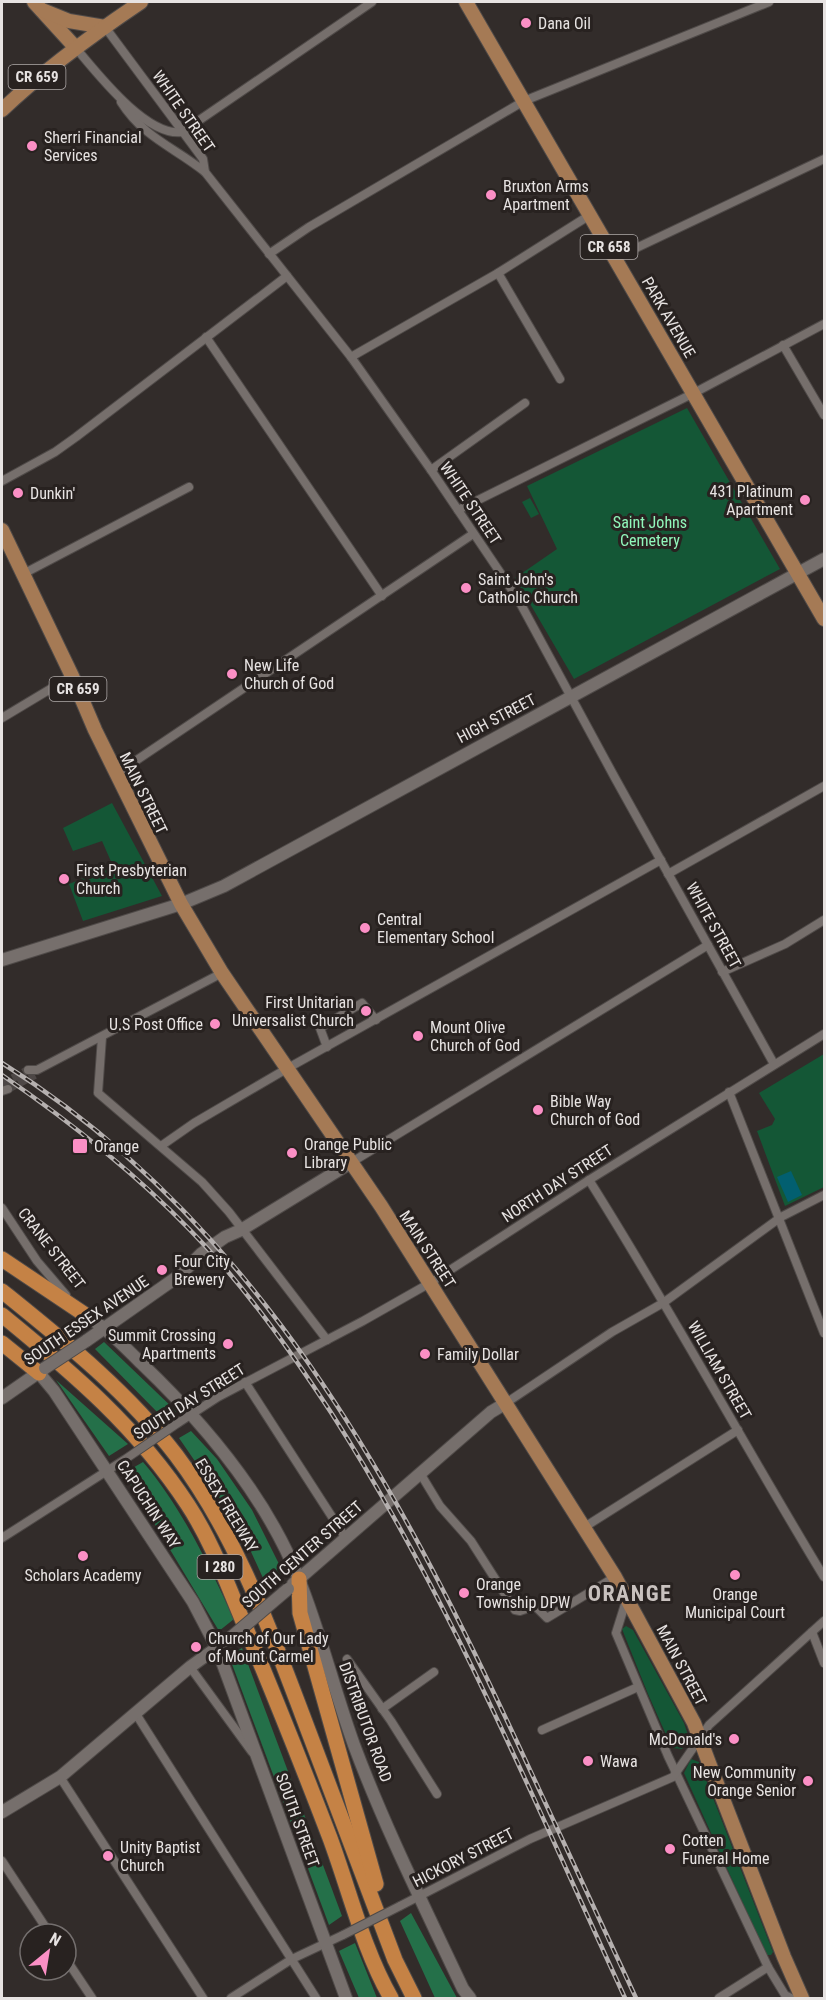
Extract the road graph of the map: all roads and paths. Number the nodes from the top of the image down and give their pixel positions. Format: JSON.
{"nodes":[{"id":1,"x":141,"y":2,"type":"edge"},
{"id":2,"x":372,"y":2,"type":"edge"},
{"id":3,"x":466,"y":2,"type":"edge"},
{"id":4,"x":769,"y":2,"type":"edge"},
{"id":5,"x":38,"y":6,"type":"edge"},
{"id":6,"x":105,"y":27,"type":"junction"},
{"id":7,"x":75,"y":47,"type":"junction"},
{"id":8,"x":114,"y":92,"type":"junction"},
{"id":9,"x":524,"y":101,"type":"junction"},
{"id":10,"x":2,"y":110,"type":"edge"},
{"id":11,"x":168,"y":114,"type":"junction"},
{"id":12,"x":152,"y":125,"type":"junction"},
{"id":13,"x":144,"y":131,"type":"junction"},
{"id":14,"x":182,"y":132,"type":"junction"},
{"id":15,"x":825,"y":159,"type":"edge"},
{"id":16,"x":205,"y":172,"type":"junction"},
{"id":17,"x":590,"y":215,"type":"junction"},
{"id":18,"x":269,"y":254,"type":"junction"},
{"id":19,"x":615,"y":258,"type":"junction"},
{"id":20,"x":498,"y":273,"type":"junction"},
{"id":21,"x":287,"y":276,"type":"junction"},
{"id":22,"x":825,"y":324,"type":"edge"},
{"id":23,"x":206,"y":337,"type":"junction"},
{"id":24,"x":783,"y":345,"type":"junction"},
{"id":25,"x":351,"y":357,"type":"junction"},
{"id":26,"x":560,"y":379,"type":"dead end"},
{"id":27,"x":694,"y":393,"type":"junction"},
{"id":28,"x":525,"y":403,"type":"dead end"},
{"id":29,"x":825,"y":415,"type":"edge"},
{"id":30,"x":431,"y":470,"type":"junction"},
{"id":31,"x":2,"y":481,"type":"edge"},
{"id":32,"x":189,"y":488,"type":"dead end"},
{"id":33,"x":458,"y":510,"type":"junction"},
{"id":34,"x":2,"y":530,"type":"edge"},
{"id":35,"x":473,"y":534,"type":"junction"},
{"id":36,"x":825,"y":559,"type":"edge"},
{"id":37,"x":798,"y":573,"type":"junction"},
{"id":38,"x":23,"y":574,"type":"junction"},
{"id":39,"x":382,"y":596,"type":"junction"},
{"id":40,"x":825,"y":618,"type":"edge"},
{"id":41,"x":72,"y":676,"type":"junction"},
{"id":42,"x":571,"y":697,"type":"junction"},
{"id":43,"x":2,"y":718,"type":"edge"},
{"id":44,"x":116,"y":774,"type":"junction"},
{"id":45,"x":825,"y":786,"type":"edge"},
{"id":46,"x":660,"y":860,"type":"junction"},
{"id":47,"x":668,"y":874,"type":"junction"},
{"id":48,"x":181,"y":904,"type":"junction"},
{"id":49,"x":825,"y":920,"type":"edge"},
{"id":50,"x":708,"y":945,"type":"junction"},
{"id":51,"x":2,"y":960,"type":"edge"},
{"id":52,"x":723,"y":972,"type":"junction"},
{"id":53,"x":222,"y":973,"type":"junction"},
{"id":54,"x":376,"y":1020,"type":"junction"},
{"id":55,"x":825,"y":1034,"type":"edge"},
{"id":56,"x":102,"y":1037,"type":"junction"},
{"id":57,"x":327,"y":1047,"type":"junction"},
{"id":58,"x":774,"y":1064,"type":"junction"},
{"id":59,"x":288,"y":1068,"type":"junction"},
{"id":60,"x":33,"y":1072,"type":"tunnel mouth"},
{"id":61,"x":729,"y":1092,"type":"junction"},
{"id":62,"x":161,"y":1146,"type":"junction"},
{"id":63,"x":352,"y":1162,"type":"junction"},
{"id":64,"x":589,"y":1180,"type":"junction"},
{"id":65,"x":825,"y":1195,"type":"edge"},
{"id":66,"x":2,"y":1208,"type":"edge"},
{"id":67,"x":779,"y":1218,"type":"junction"},
{"id":68,"x":241,"y":1230,"type":"junction"},
{"id":69,"x":2,"y":1259,"type":"edge"},
{"id":70,"x":430,"y":1283,"type":"junction"},
{"id":71,"x":2,"y":1291,"type":"edge"},
{"id":72,"x":663,"y":1303,"type":"junction"},
{"id":73,"x":2,"y":1315,"type":"edge"},
{"id":74,"x":90,"y":1318,"type":"junction"},
{"id":75,"x":106,"y":1329,"type":"junction"},
{"id":76,"x":825,"y":1333,"type":"edge"},
{"id":77,"x":327,"y":1340,"type":"junction"},
{"id":78,"x":2,"y":1343,"type":"edge"},
{"id":79,"x":42,"y":1371,"type":"junction"},
{"id":80,"x":245,"y":1382,"type":"junction"},
{"id":81,"x":2,"y":1398,"type":"edge"},
{"id":82,"x":506,"y":1403,"type":"junction"},
{"id":83,"x":191,"y":1414,"type":"junction"},
{"id":84,"x":738,"y":1430,"type":"junction"},
{"id":85,"x":107,"y":1471,"type":"junction"},
{"id":86,"x":420,"y":1473,"type":"junction"},
{"id":87,"x":583,"y":1528,"type":"junction"},
{"id":88,"x":2,"y":1538,"type":"edge"},
{"id":89,"x":345,"y":1538,"type":"junction"},
{"id":90,"x":615,"y":1577,"type":"junction"},
{"id":91,"x":825,"y":1577,"type":"edge"},
{"id":92,"x":294,"y":1584,"type":"junction"},
{"id":93,"x":627,"y":1598,"type":"junction"},
{"id":94,"x":825,"y":1621,"type":"edge"},
{"id":95,"x":812,"y":1632,"type":"junction"},
{"id":96,"x":217,"y":1648,"type":"junction"},
{"id":97,"x":347,"y":1659,"type":"dead end"},
{"id":98,"x":825,"y":1663,"type":"edge"},
{"id":99,"x":190,"y":1667,"type":"junction"},
{"id":100,"x":434,"y":1671,"type":"dead end"},
{"id":101,"x":638,"y":1688,"type":"junction"},
{"id":102,"x":382,"y":1708,"type":"junction"},
{"id":103,"x":136,"y":1714,"type":"junction"},
{"id":104,"x":542,"y":1730,"type":"dead end"},
{"id":105,"x":700,"y":1737,"type":"junction"},
{"id":106,"x":258,"y":1760,"type":"junction"},
{"id":107,"x":676,"y":1772,"type":"junction"},
{"id":108,"x":60,"y":1777,"type":"junction"},
{"id":109,"x":437,"y":1794,"type":"dead end"},
{"id":110,"x":2,"y":1812,"type":"edge"},
{"id":111,"x":2,"y":1861,"type":"edge"},
{"id":112,"x":419,"y":1896,"type":"junction"},
{"id":113,"x":42,"y":1922,"type":"edge"},
{"id":114,"x":326,"y":1943,"type":"junction"},
{"id":115,"x":292,"y":1959,"type":"junction"},
{"id":116,"x":394,"y":1960,"type":"junction"},
{"id":117,"x":768,"y":1967,"type":"junction"},
{"id":118,"x":78,"y":1977,"type":"edge"},
{"id":119,"x":92,"y":1998,"type":"edge"},
{"id":120,"x":203,"y":1998,"type":"edge"},
{"id":121,"x":231,"y":1998,"type":"edge"},
{"id":122,"x":315,"y":1998,"type":"edge"},
{"id":123,"x":346,"y":1998,"type":"edge"},
{"id":124,"x":389,"y":1998,"type":"edge"},
{"id":125,"x":414,"y":1998,"type":"edge"},
{"id":126,"x":470,"y":1998,"type":"edge"},
{"id":127,"x":719,"y":1998,"type":"edge"},
{"id":128,"x":791,"y":1998,"type":"edge"},
{"id":129,"x":802,"y":1998,"type":"edge"}],
"edges":[{"from":1,"to":6,"type":"main road","number":"CR 659"},
{"from":2,"to":14,"type":"street"},
{"from":3,"to":9,"type":"main road","name":"PARK AVENUE","number":"CR 658"},
{"from":4,"to":9,"type":"street"},
{"from":5,"to":6,"type":"main road"},
{"from":5,"to":7,"type":"main road"},
{"from":6,"to":7,"type":"main road","number":"CR 659"},
{"from":6,"to":11,"type":"street","name":"WHITE STREET"},
{"from":7,"to":8,"type":"street"},
{"from":7,"to":10,"type":"main road","number":"CR 659"},
{"from":8,"to":12,"type":"street"},
{"from":8,"to":13,"type":"street"},
{"from":9,"to":17,"type":"main road","name":"PARK AVENUE","number":"CR 658"},
{"from":9,"to":18,"type":"street"},
{"from":11,"to":12,"type":"street"},
{"from":11,"to":14,"type":"street","name":"WHITE STREET"},
{"from":12,"to":13,"type":"street"},
{"from":12,"to":14,"type":"street"},
{"from":13,"to":16,"type":"street"},
{"from":14,"to":16,"type":"street","name":"WHITE STREET"},
{"from":15,"to":19,"type":"street"},
{"from":16,"to":18,"type":"street","name":"WHITE STREET"},
{"from":17,"to":19,"type":"main road","name":"PARK AVENUE","number":"CR 658"},
{"from":17,"to":20,"type":"street"},
{"from":18,"to":21,"type":"street","name":"WHITE STREET"},
{"from":19,"to":27,"type":"main road","name":"PARK AVENUE","number":"CR 658"},
{"from":20,"to":25,"type":"street"},
{"from":20,"to":26,"type":"street"},
{"from":21,"to":23,"type":"street"},
{"from":21,"to":25,"type":"street","name":"WHITE STREET"},
{"from":22,"to":24,"type":"street"},
{"from":23,"to":31,"type":"street"},
{"from":23,"to":39,"type":"street"},
{"from":24,"to":27,"type":"street"},
{"from":24,"to":29,"type":"street"},
{"from":25,"to":30,"type":"street","name":"WHITE STREET"},
{"from":27,"to":33,"type":"street"},
{"from":27,"to":37,"type":"main road","name":"PARK AVENUE","number":"CR 658"},
{"from":28,"to":30,"type":"street"},
{"from":30,"to":33,"type":"street","name":"WHITE STREET"},
{"from":32,"to":38,"type":"street"},
{"from":33,"to":35,"type":"street","name":"WHITE STREET"},
{"from":34,"to":38,"type":"main road","name":"MAIN STREET","number":"CR 659"},
{"from":35,"to":39,"type":"street"},
{"from":35,"to":42,"type":"street","name":"WHITE STREET"},
{"from":36,"to":37,"type":"main road","name":"HIGH STREET"},
{"from":37,"to":40,"type":"main road","name":"PARK AVENUE","number":"CR 658"},
{"from":37,"to":42,"type":"main road","name":"HIGH STREET"},
{"from":38,"to":41,"type":"main road","name":"MAIN STREET","number":"CR 659"},
{"from":39,"to":44,"type":"street"},
{"from":41,"to":43,"type":"street"},
{"from":41,"to":44,"type":"main road","name":"MAIN STREET","number":"CR 659"},
{"from":42,"to":46,"type":"street","name":"WHITE STREET"},
{"from":42,"to":48,"type":"main road","name":"HIGH STREET"},
{"from":44,"to":48,"type":"main road","name":"MAIN STREET","number":"CR 659"},
{"from":45,"to":47,"type":"street"},
{"from":46,"to":47,"type":"street","name":"WHITE STREET"},
{"from":46,"to":54,"type":"street"},
{"from":47,"to":50,"type":"street","name":"WHITE STREET"},
{"from":48,"to":51,"type":"main road","name":"HIGH STREET"},
{"from":48,"to":53,"type":"main road","name":"MAIN STREET"},
{"from":49,"to":52,"type":"street"},
{"from":50,"to":52,"type":"street","name":"WHITE STREET"},
{"from":50,"to":63,"type":"street"},
{"from":52,"to":58,"type":"street","name":"WHITE STREET"},
{"from":53,"to":56,"type":"street"},
{"from":53,"to":59,"type":"main road","name":"MAIN STREET"},
{"from":54,"to":57,"type":"street"},
{"from":54,"to":57,"type":"street"},
{"from":55,"to":58,"type":"street","name":"NORTH DAY STREET"},
{"from":56,"to":60,"type":"street"},
{"from":56,"to":62,"type":"street"},
{"from":57,"to":59,"type":"street"},
{"from":58,"to":61,"type":"street","name":"NORTH DAY STREET"},
{"from":59,"to":62,"type":"street"},
{"from":59,"to":63,"type":"main road","name":"MAIN STREET"},
{"from":61,"to":64,"type":"street","name":"NORTH DAY STREET"},
{"from":61,"to":67,"type":"street"},
{"from":62,"to":68,"type":"street"},
{"from":63,"to":68,"type":"main road","name":"SOUTH ESSEX AVENUE"},
{"from":63,"to":70,"type":"main road","name":"MAIN STREET"},
{"from":64,"to":70,"type":"street","name":"NORTH DAY STREET"},
{"from":64,"to":72,"type":"street","name":"WILLIAM STREET"},
{"from":65,"to":67,"type":"street"},
{"from":66,"to":74,"type":"street","name":"CRANE STREET"},
{"from":67,"to":72,"type":"street"},
{"from":67,"to":76,"type":"street"},
{"from":68,"to":75,"type":"main road","name":"SOUTH ESSEX AVENUE"},
{"from":68,"to":77,"type":"street"},
{"from":69,"to":74,"type":"highway"},
{"from":70,"to":77,"type":"street","name":"SOUTH DAY STREET"},
{"from":70,"to":82,"type":"main road","name":"MAIN STREET"},
{"from":71,"to":116,"type":"highway","name":"ESSEX FREEWAY","number":"I 280"},
{"from":72,"to":82,"type":"street"},
{"from":72,"to":84,"type":"street","name":"WILLIAM STREET"},
{"from":73,"to":124,"type":"highway","name":"ESSEX FREEWAY","number":"I 280"},
{"from":74,"to":75,"type":"main road","name":"CRANE STREET"},
{"from":75,"to":79,"type":"main road","name":"SOUTH ESSEX AVENUE","bridge":true},
{"from":75,"to":83,"type":"main road","name":"DISTRIBUTOR ROAD"},
{"from":77,"to":80,"type":"street","name":"SOUTH DAY STREET"},
{"from":78,"to":79,"type":"highway"},
{"from":79,"to":81,"type":"main road","name":"SOUTH ESSEX AVENUE"},
{"from":79,"to":85,"type":"main road","name":"CAPUCHIN WAY"},
{"from":80,"to":83,"type":"street","name":"SOUTH DAY STREET"},
{"from":80,"to":89,"type":"street"},
{"from":82,"to":86,"type":"main road","name":"SOUTH CENTER STREET"},
{"from":82,"to":87,"type":"main road","name":"MAIN STREET"},
{"from":83,"to":85,"type":"street","name":"SOUTH DAY STREET","bridge":true},
{"from":83,"to":92,"type":"main road","name":"DISTRIBUTOR ROAD"},
{"from":84,"to":87,"type":"street"},
{"from":84,"to":91,"type":"street","name":"WILLIAM STREET"},
{"from":85,"to":88,"type":"street","name":"SOUTH DAY STREET"},
{"from":85,"to":96,"type":"main road","name":"CAPUCHIN WAY"},
{"from":86,"to":89,"type":"main road","name":"SOUTH CENTER STREET"},
{"from":86,"to":90,"type":"street"},
{"from":87,"to":90,"type":"main road","name":"MAIN STREET"},
{"from":89,"to":92,"type":"main road","name":"SOUTH CENTER STREET"},
{"from":90,"to":93,"type":"main road","name":"MAIN STREET"},
{"from":92,"to":96,"type":"main road","name":"SOUTH CENTER STREET","bridge":true},
{"from":92,"to":112,"type":"main road","name":"DISTRIBUTOR ROAD"},
{"from":92,"to":116,"type":"highway"},
{"from":93,"to":101,"type":"street"},
{"from":93,"to":105,"type":"main road","name":"MAIN STREET"},
{"from":94,"to":95,"type":"street","name":"HICKORY STREET"},
{"from":95,"to":98,"type":"street"},
{"from":95,"to":105,"type":"street","name":"HICKORY STREET"},
{"from":96,"to":99,"type":"main road","name":"SOUTH CENTER STREET"},
{"from":96,"to":106,"type":"main road","name":"CAPUCHIN WAY"},
{"from":97,"to":102,"type":"street"},
{"from":99,"to":103,"type":"main road","name":"SOUTH CENTER STREET"},
{"from":99,"to":106,"type":"street","name":"SOUTH STREET"},
{"from":100,"to":102,"type":"street"},
{"from":101,"to":104,"type":"street"},
{"from":101,"to":107,"type":"street"},
{"from":102,"to":109,"type":"street"},
{"from":103,"to":108,"type":"main road","name":"SOUTH CENTER STREET"},
{"from":103,"to":115,"type":"street"},
{"from":105,"to":107,"type":"street","name":"HICKORY STREET"},
{"from":105,"to":129,"type":"main road","name":"MAIN STREET"},
{"from":106,"to":114,"type":"main road","name":"SOUTH STREET"},
{"from":107,"to":112,"type":"street","name":"HICKORY STREET"},
{"from":107,"to":117,"type":"street"},
{"from":108,"to":110,"type":"main road","name":"SOUTH CENTER STREET"},
{"from":108,"to":120,"type":"street"},
{"from":111,"to":113,"type":"street"},
{"from":112,"to":114,"type":"street","name":"HICKORY STREET","bridge":true},
{"from":112,"to":126,"type":"main road","name":"DISTRIBUTOR ROAD"},
{"from":114,"to":115,"type":"street","name":"HICKORY STREET"},
{"from":114,"to":123,"type":"main road","name":"SOUTH STREET"},
{"from":115,"to":121,"type":"street","name":"HICKORY STREET"},
{"from":115,"to":122,"type":"street"},
{"from":116,"to":125,"type":"highway","name":"ESSEX FREEWAY","number":"I 280"},
{"from":117,"to":127,"type":"street"},
{"from":117,"to":128,"type":"street"},
{"from":118,"to":119,"type":"street"}]}
